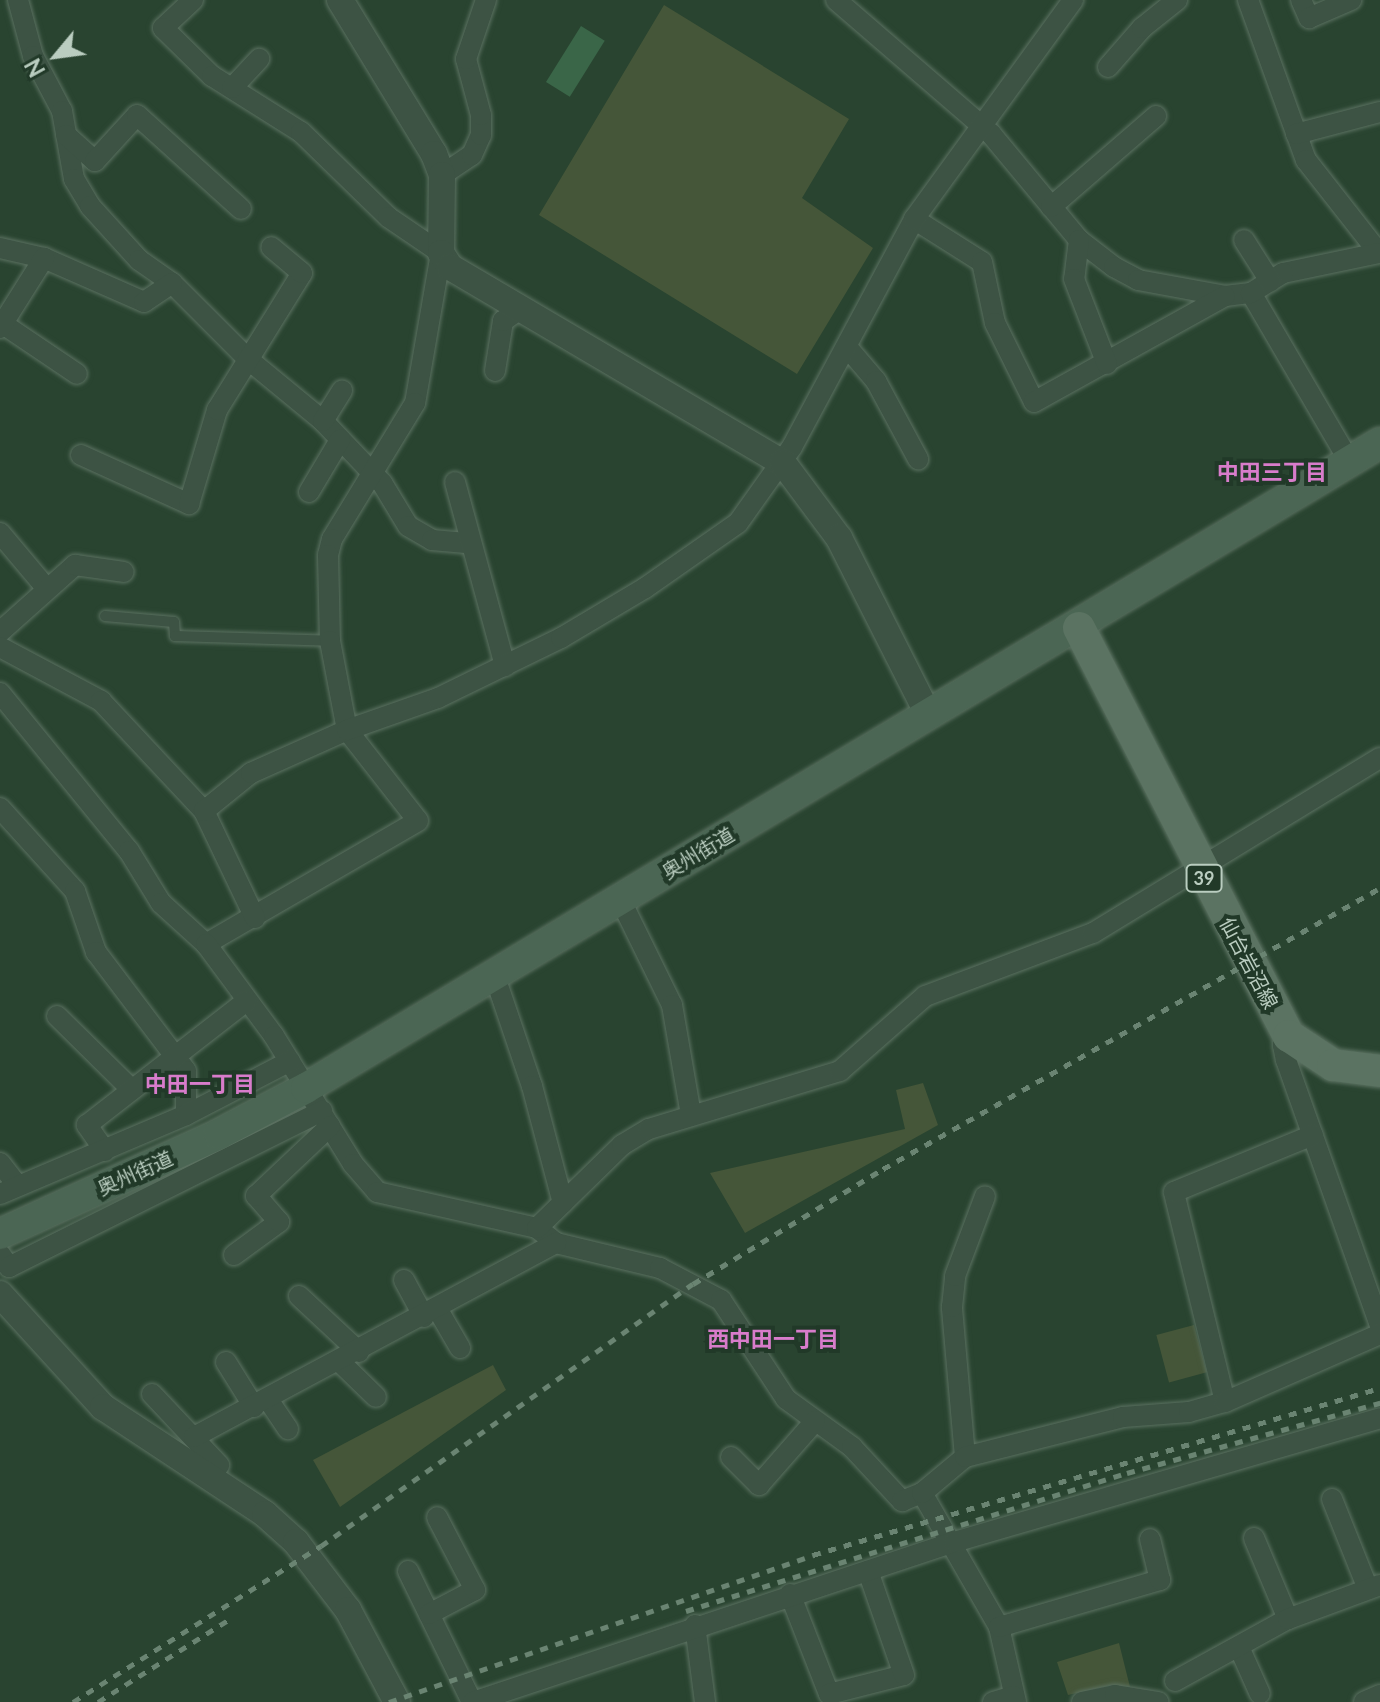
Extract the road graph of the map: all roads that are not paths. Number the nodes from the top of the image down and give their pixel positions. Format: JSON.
{"nodes":[{"id":1,"x":18,"y":0,"type":"edge"},
{"id":2,"x":193,"y":0,"type":"edge"},
{"id":3,"x":340,"y":0,"type":"edge"},
{"id":4,"x":486,"y":0,"type":"edge"},
{"id":5,"x":836,"y":0,"type":"edge"},
{"id":6,"x":1073,"y":0,"type":"edge"},
{"id":7,"x":1177,"y":0,"type":"edge"},
{"id":8,"x":1248,"y":0,"type":"edge"},
{"id":9,"x":1301,"y":0,"type":"edge"},
{"id":10,"x":1351,"y":0,"type":"edge"},
{"id":11,"x":863,"y":8,"type":"edge"},
{"id":12,"x":259,"y":59,"type":"dead end"},
{"id":13,"x":1108,"y":67,"type":"dead end"},
{"id":14,"x":232,"y":88,"type":"junction"},
{"id":15,"x":1380,"y":112,"type":"edge"},
{"id":16,"x":1156,"y":116,"type":"dead end"},
{"id":17,"x":978,"y":127,"type":"junction"},
{"id":18,"x":1296,"y":134,"type":"junction"},
{"id":19,"x":66,"y":135,"type":"junction"},
{"id":20,"x":442,"y":175,"type":"junction"},
{"id":21,"x":1051,"y":207,"type":"junction"},
{"id":22,"x":241,"y":209,"type":"dead end"},
{"id":23,"x":914,"y":219,"type":"junction"},
{"id":24,"x":1079,"y":240,"type":"junction"},
{"id":25,"x":1244,"y":240,"type":"dead end"},
{"id":26,"x":271,"y":247,"type":"dead end"},
{"id":27,"x":0,"y":248,"type":"edge"},
{"id":28,"x":441,"y":253,"type":"junction"},
{"id":29,"x":44,"y":258,"type":"junction"},
{"id":30,"x":1270,"y":281,"type":"junction"},
{"id":31,"x":172,"y":283,"type":"junction"},
{"id":32,"x":1251,"y":293,"type":"junction"},
{"id":33,"x":1225,"y":296,"type":"junction"},
{"id":34,"x":520,"y":309,"type":"junction"},
{"id":35,"x":1,"y":326,"type":"edge"},
{"id":36,"x":847,"y":347,"type":"junction"},
{"id":37,"x":249,"y":360,"type":"junction"},
{"id":38,"x":1107,"y":364,"type":"junction"},
{"id":39,"x":495,"y":371,"type":"dead end"},
{"id":40,"x":77,"y":374,"type":"dead end"},
{"id":41,"x":342,"y":390,"type":"dead end"},
{"id":42,"x":323,"y":421,"type":"junction"},
{"id":43,"x":340,"y":440,"type":"junction"},
{"id":44,"x":1380,"y":443,"type":"edge"},
{"id":45,"x":81,"y":455,"type":"dead end"},
{"id":46,"x":918,"y":459,"type":"dead end"},
{"id":47,"x":1349,"y":461,"type":"junction"},
{"id":48,"x":783,"y":463,"type":"junction"},
{"id":49,"x":374,"y":473,"type":"junction"},
{"id":50,"x":455,"y":482,"type":"dead end"},
{"id":51,"x":309,"y":492,"type":"dead end"},
{"id":52,"x":0,"y":533,"type":"edge"},
{"id":53,"x":469,"y":543,"type":"junction"},
{"id":54,"x":124,"y":572,"type":"dead end"},
{"id":55,"x":47,"y":589,"type":"junction"},
{"id":56,"x":105,"y":616,"type":"dead end"},
{"id":57,"x":1079,"y":628,"type":"junction"},
{"id":58,"x":0,"y":632,"type":"edge"},
{"id":59,"x":330,"y":641,"type":"junction"},
{"id":60,"x":0,"y":647,"type":"edge"},
{"id":61,"x":505,"y":666,"type":"junction"},
{"id":62,"x":0,"y":693,"type":"edge"},
{"id":63,"x":929,"y":716,"type":"junction"},
{"id":64,"x":347,"y":730,"type":"junction"},
{"id":65,"x":1380,"y":758,"type":"edge"},
{"id":66,"x":0,"y":808,"type":"edge"},
{"id":67,"x":204,"y":811,"type":"junction"},
{"id":68,"x":1199,"y":867,"type":"junction"},
{"id":69,"x":620,"y":899,"type":"junction"},
{"id":70,"x":255,"y":918,"type":"junction"},
{"id":71,"x":206,"y":944,"type":"junction"},
{"id":72,"x":494,"y":974,"type":"junction"},
{"id":73,"x":246,"y":1001,"type":"junction"},
{"id":74,"x":57,"y":1016,"type":"dead end"},
{"id":75,"x":1289,"y":1036,"type":"junction"},
{"id":76,"x":175,"y":1058,"type":"junction"},
{"id":77,"x":290,"y":1061,"type":"junction"},
{"id":78,"x":1380,"y":1071,"type":"edge"},
{"id":79,"x":132,"y":1090,"type":"junction"},
{"id":80,"x":319,"y":1108,"type":"junction"},
{"id":81,"x":186,"y":1115,"type":"junction"},
{"id":82,"x":691,"y":1115,"type":"junction"},
{"id":83,"x":1313,"y":1135,"type":"junction"},
{"id":84,"x":105,"y":1151,"type":"junction"},
{"id":85,"x":0,"y":1163,"type":"edge"},
{"id":86,"x":9,"y":1190,"type":"edge"},
{"id":87,"x":985,"y":1196,"type":"dead end"},
{"id":88,"x":563,"y":1203,"type":"junction"},
{"id":89,"x":537,"y":1228,"type":"junction"},
{"id":90,"x":0,"y":1234,"type":"edge"},
{"id":91,"x":556,"y":1243,"type":"junction"},
{"id":92,"x":0,"y":1254,"type":"edge"},
{"id":93,"x":234,"y":1255,"type":"dead end"},
{"id":94,"x":404,"y":1280,"type":"dead end"},
{"id":95,"x":0,"y":1294,"type":"edge"},
{"id":96,"x":299,"y":1296,"type":"dead end"},
{"id":97,"x":431,"y":1313,"type":"junction"},
{"id":98,"x":1380,"y":1325,"type":"edge"},
{"id":99,"x":1380,"y":1334,"type":"edge"},
{"id":100,"x":460,"y":1348,"type":"dead end"},
{"id":101,"x":359,"y":1352,"type":"junction"},
{"id":102,"x":226,"y":1362,"type":"dead end"},
{"id":103,"x":340,"y":1362,"type":"junction"},
{"id":104,"x":152,"y":1394,"type":"dead end"},
{"id":105,"x":376,"y":1397,"type":"dead end"},
{"id":106,"x":1225,"y":1402,"type":"junction"},
{"id":107,"x":261,"y":1404,"type":"junction"},
{"id":108,"x":1380,"y":1418,"type":"edge"},
{"id":109,"x":815,"y":1421,"type":"junction"},
{"id":110,"x":288,"y":1429,"type":"dead end"},
{"id":111,"x":194,"y":1437,"type":"junction"},
{"id":112,"x":731,"y":1457,"type":"dead end"},
{"id":113,"x":965,"y":1457,"type":"junction"},
{"id":114,"x":219,"y":1465,"type":"dead end"},
{"id":115,"x":922,"y":1493,"type":"junction"},
{"id":116,"x":1332,"y":1499,"type":"dead end"},
{"id":117,"x":437,"y":1517,"type":"dead end"},
{"id":118,"x":1254,"y":1538,"type":"dead end"},
{"id":119,"x":1150,"y":1539,"type":"dead end"},
{"id":120,"x":954,"y":1542,"type":"junction"},
{"id":121,"x":408,"y":1571,"type":"dead end"},
{"id":122,"x":868,"y":1571,"type":"junction"},
{"id":123,"x":1374,"y":1587,"type":"edge"},
{"id":124,"x":790,"y":1594,"type":"junction"},
{"id":125,"x":429,"y":1614,"type":"junction"},
{"id":126,"x":1288,"y":1619,"type":"junction"},
{"id":127,"x":695,"y":1625,"type":"junction"},
{"id":128,"x":999,"y":1627,"type":"junction"},
{"id":129,"x":1239,"y":1647,"type":"junction"},
{"id":130,"x":1175,"y":1681,"type":"dead end"},
{"id":131,"x":1260,"y":1694,"type":"dead end"},
{"id":132,"x":1380,"y":1695,"type":"edge"},
{"id":133,"x":1015,"y":1699,"type":"edge"},
{"id":134,"x":397,"y":1702,"type":"edge"},
{"id":135,"x":475,"y":1702,"type":"edge"},
{"id":136,"x":705,"y":1702,"type":"edge"},
{"id":137,"x":993,"y":1702,"type":"edge"},
{"id":138,"x":1082,"y":1702,"type":"edge"},
{"id":139,"x":1158,"y":1702,"type":"edge"},
{"id":140,"x":1364,"y":1702,"type":"edge"}],
"edges":[{"from":1,"to":19,"type":"street"},
{"from":2,"to":14,"type":"street"},
{"from":3,"to":20,"type":"street"},
{"from":4,"to":20,"type":"street"},
{"from":5,"to":11,"type":"street"},
{"from":6,"to":17,"type":"street"},
{"from":7,"to":13,"type":"street"},
{"from":8,"to":18,"type":"street"},
{"from":9,"to":10,"type":"street"},
{"from":11,"to":17,"type":"street"},
{"from":12,"to":14,"type":"street"},
{"from":14,"to":28,"type":"street"},
{"from":15,"to":18,"type":"street"},
{"from":16,"to":21,"type":"street"},
{"from":17,"to":21,"type":"street"},
{"from":17,"to":23,"type":"street"},
{"from":18,"to":30,"type":"street"},
{"from":19,"to":22,"type":"street"},
{"from":19,"to":31,"type":"street"},
{"from":20,"to":28,"type":"street"},
{"from":21,"to":24,"type":"street"},
{"from":23,"to":36,"type":"street"},
{"from":23,"to":38,"type":"street"},
{"from":24,"to":33,"type":"street"},
{"from":24,"to":38,"type":"street"},
{"from":25,"to":30,"type":"street"},
{"from":26,"to":37,"type":"street"},
{"from":27,"to":29,"type":"street"},
{"from":28,"to":34,"type":"street"},
{"from":28,"to":49,"type":"street"},
{"from":29,"to":31,"type":"street"},
{"from":29,"to":35,"type":"street"},
{"from":30,"to":32,"type":"street"},
{"from":31,"to":37,"type":"street"},
{"from":32,"to":33,"type":"street"},
{"from":32,"to":47,"type":"street"},
{"from":33,"to":38,"type":"street"},
{"from":34,"to":39,"type":"street"},
{"from":34,"to":48,"type":"street"},
{"from":35,"to":40,"type":"street"},
{"from":36,"to":46,"type":"street"},
{"from":36,"to":48,"type":"street"},
{"from":37,"to":42,"type":"street"},
{"from":37,"to":45,"type":"street"},
{"from":41,"to":42,"type":"street"},
{"from":42,"to":43,"type":"street"},
{"from":43,"to":49,"type":"street"},
{"from":43,"to":51,"type":"street"},
{"from":44,"to":47,"type":"main road","name":"奥州街道"},
{"from":47,"to":57,"type":"main road","name":"奥州街道"},
{"from":48,"to":61,"type":"street"},
{"from":48,"to":63,"type":"street"},
{"from":49,"to":53,"type":"street"},
{"from":49,"to":59,"type":"street"},
{"from":50,"to":53,"type":"street"},
{"from":52,"to":55,"type":"street"},
{"from":53,"to":61,"type":"street"},
{"from":54,"to":55,"type":"street"},
{"from":55,"to":58,"type":"street"},
{"from":56,"to":59,"type":"lane"},
{"from":57,"to":63,"type":"main road","name":"奥州街道"},
{"from":57,"to":68,"type":"main road","name":"仙台岩沼線","number":"39"},
{"from":59,"to":64,"type":"street"},
{"from":60,"to":67,"type":"street"},
{"from":61,"to":64,"type":"street"},
{"from":62,"to":71,"type":"street"},
{"from":63,"to":69,"type":"main road","name":"奥州街道"},
{"from":64,"to":67,"type":"street"},
{"from":64,"to":70,"type":"street"},
{"from":65,"to":68,"type":"street"},
{"from":66,"to":76,"type":"street"},
{"from":67,"to":70,"type":"street"},
{"from":68,"to":75,"type":"main road","name":"仙台岩沼線","number":"39"},
{"from":68,"to":82,"type":"street"},
{"from":69,"to":72,"type":"main road","name":"奥州街道"},
{"from":69,"to":82,"type":"street"},
{"from":70,"to":71,"type":"street"},
{"from":71,"to":73,"type":"street"},
{"from":72,"to":80,"type":"main road","name":"奥州街道"},
{"from":72,"to":88,"type":"street"},
{"from":73,"to":76,"type":"street"},
{"from":73,"to":77,"type":"street"},
{"from":74,"to":79,"type":"street"},
{"from":75,"to":78,"type":"main road","name":"仙台岩沼線","number":"39"},
{"from":75,"to":83,"type":"street"},
{"from":76,"to":79,"type":"street"},
{"from":76,"to":81,"type":"street"},
{"from":77,"to":80,"type":"street"},
{"from":77,"to":81,"type":"street"},
{"from":79,"to":84,"type":"street"},
{"from":80,"to":89,"type":"street"},
{"from":80,"to":90,"type":"main road","name":"奥州街道"},
{"from":80,"to":92,"type":"street"},
{"from":80,"to":93,"type":"street"},
{"from":81,"to":84,"type":"street"},
{"from":82,"to":88,"type":"street"},
{"from":83,"to":98,"type":"street"},
{"from":83,"to":106,"type":"street"},
{"from":84,"to":86,"type":"street"},
{"from":85,"to":86,"type":"street"},
{"from":87,"to":113,"type":"street"},
{"from":88,"to":89,"type":"street"},
{"from":89,"to":91,"type":"street"},
{"from":91,"to":97,"type":"street"},
{"from":91,"to":109,"type":"street"},
{"from":94,"to":97,"type":"street"},
{"from":95,"to":134,"type":"street"},
{"from":96,"to":101,"type":"street"},
{"from":97,"to":100,"type":"street"},
{"from":97,"to":101,"type":"street"},
{"from":99,"to":106,"type":"street"},
{"from":101,"to":103,"type":"street"},
{"from":102,"to":107,"type":"street"},
{"from":103,"to":105,"type":"street"},
{"from":103,"to":107,"type":"street"},
{"from":104,"to":111,"type":"street"},
{"from":106,"to":113,"type":"street"},
{"from":107,"to":110,"type":"street"},
{"from":107,"to":111,"type":"street"},
{"from":108,"to":120,"type":"street"},
{"from":109,"to":112,"type":"street"},
{"from":109,"to":115,"type":"street"},
{"from":111,"to":114,"type":"street"},
{"from":113,"to":115,"type":"street"},
{"from":115,"to":120,"type":"street"},
{"from":116,"to":123,"type":"street"},
{"from":117,"to":125,"type":"street"},
{"from":118,"to":126,"type":"street"},
{"from":119,"to":128,"type":"street"},
{"from":120,"to":122,"type":"street"},
{"from":120,"to":128,"type":"street"},
{"from":121,"to":125,"type":"street"},
{"from":122,"to":124,"type":"street"},
{"from":122,"to":124,"type":"street"},
{"from":123,"to":126,"type":"street"},
{"from":124,"to":127,"type":"street"},
{"from":125,"to":135,"type":"street"},
{"from":126,"to":129,"type":"street"},
{"from":127,"to":135,"type":"street"},
{"from":127,"to":136,"type":"street"},
{"from":128,"to":133,"type":"street"},
{"from":129,"to":130,"type":"street"},
{"from":129,"to":131,"type":"street"},
{"from":132,"to":140,"type":"street"},
{"from":133,"to":137,"type":"street"},
{"from":138,"to":139,"type":"street"}]}
